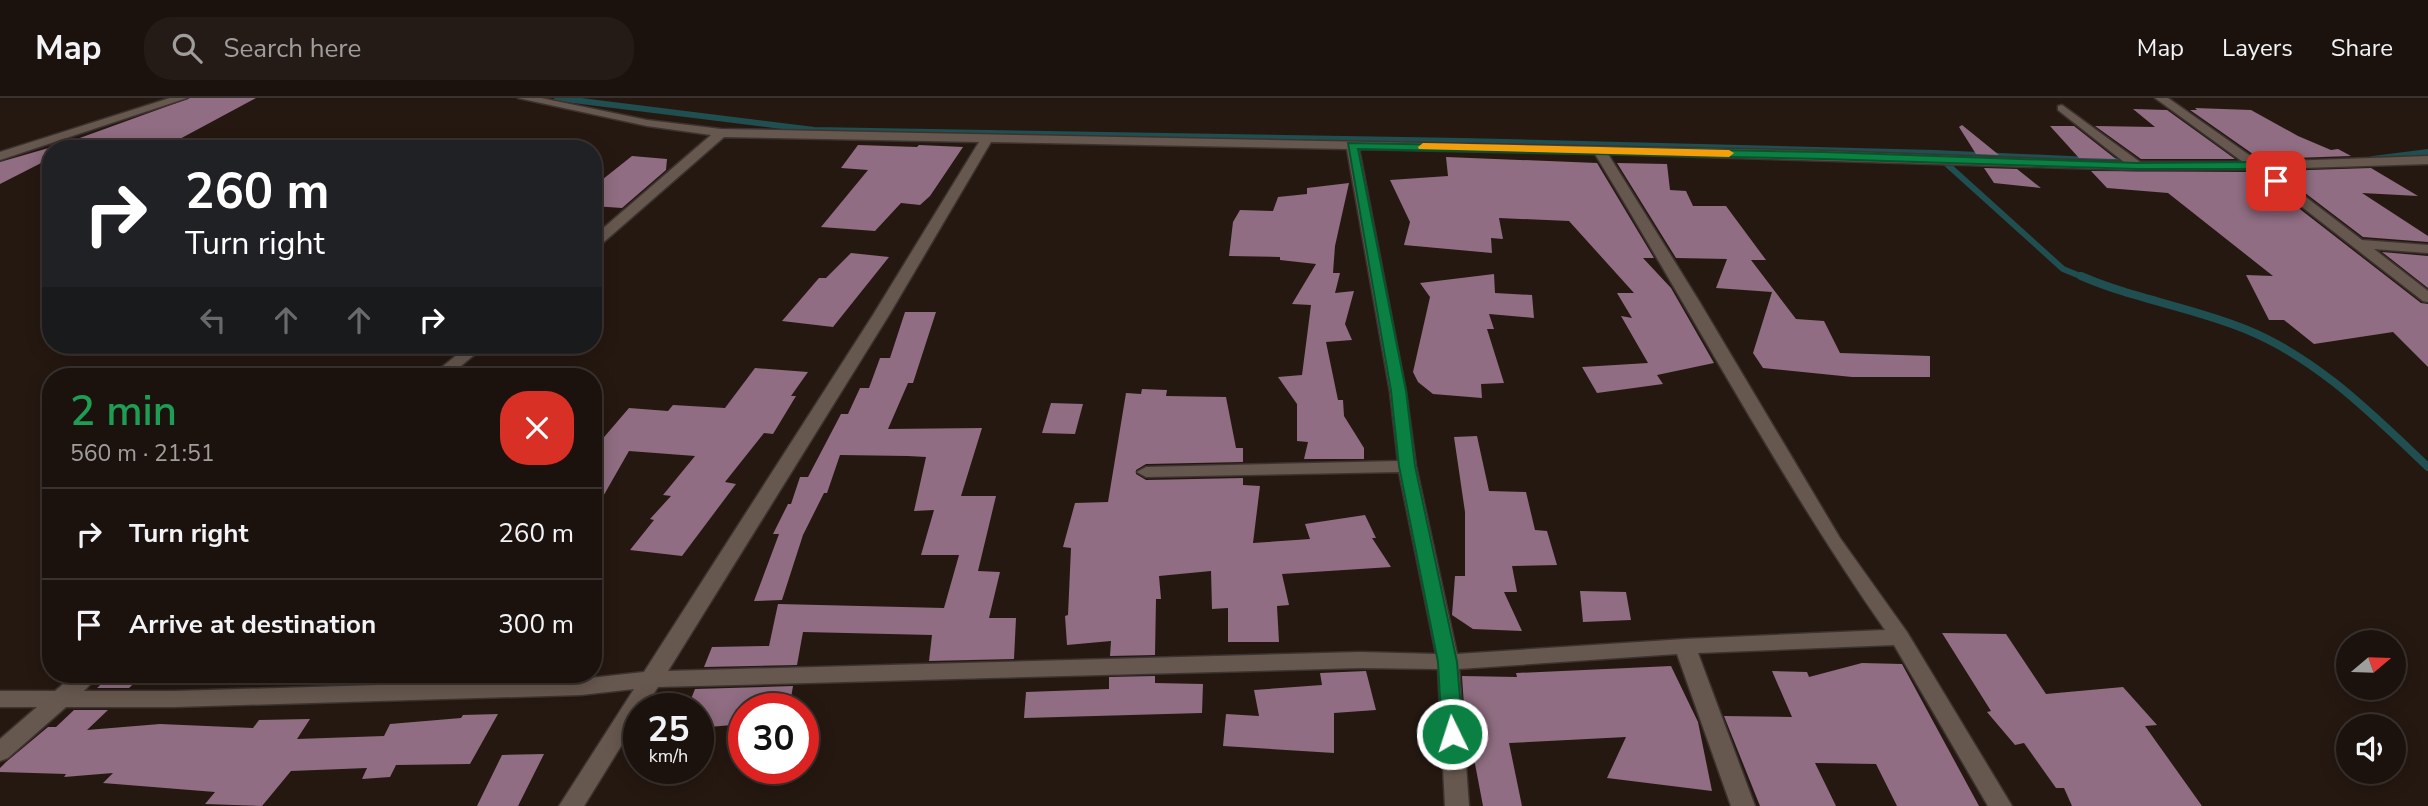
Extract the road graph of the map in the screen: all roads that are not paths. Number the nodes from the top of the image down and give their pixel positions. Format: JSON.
{"nodes":[{"id":1,"x":181,"y":98,"type":"edge"},
{"id":2,"x":524,"y":98,"type":"edge"},
{"id":3,"x":2161,"y":98,"type":"edge"},
{"id":4,"x":2063,"y":108,"type":"dead end"},
{"id":5,"x":721,"y":133,"type":"junction"},
{"id":6,"x":987,"y":138,"type":"junction"},
{"id":7,"x":50,"y":140,"type":"edge"},
{"id":8,"x":42,"y":143,"type":"edge"},
{"id":9,"x":1352,"y":145,"type":"junction"},
{"id":10,"x":1599,"y":150,"type":"junction"},
{"id":11,"x":0,"y":156,"type":"edge"},
{"id":12,"x":2428,"y":160,"type":"edge"},
{"id":13,"x":2134,"y":163,"type":"junction"},
{"id":14,"x":2256,"y":165,"type":"junction"},
{"id":15,"x":602,"y":236,"type":"edge"},
{"id":16,"x":2358,"y":244,"type":"junction"},
{"id":17,"x":2428,"y":249,"type":"edge"},
{"id":18,"x":2428,"y":298,"type":"edge"},
{"id":19,"x":467,"y":354,"type":"edge"},
{"id":20,"x":449,"y":368,"type":"edge"},
{"id":21,"x":1407,"y":466,"type":"junction"},
{"id":22,"x":1146,"y":472,"type":"dead end"},
{"id":23,"x":1900,"y":637,"type":"junction"},
{"id":24,"x":1685,"y":646,"type":"junction"},
{"id":25,"x":1448,"y":662,"type":"junction"},
{"id":26,"x":649,"y":680,"type":"junction"},
{"id":27,"x":79,"y":683,"type":"edge"},
{"id":28,"x":62,"y":698,"type":"junction"},
{"id":29,"x":0,"y":699,"type":"edge"},
{"id":30,"x":0,"y":752,"type":"edge"},
{"id":31,"x":571,"y":806,"type":"edge"},
{"id":32,"x":1457,"y":806,"type":"edge"},
{"id":33,"x":1743,"y":806,"type":"edge"},
{"id":34,"x":2000,"y":806,"type":"edge"}],
"edges":[{"from":1,"to":7,"type":"street"},
{"from":2,"to":5,"type":"street"},
{"from":3,"to":14,"type":"street"},
{"from":4,"to":13,"type":"street"},
{"from":5,"to":6,"type":"street"},
{"from":5,"to":15,"type":"street"},
{"from":6,"to":9,"type":"street"},
{"from":6,"to":26,"type":"street"},
{"from":8,"to":11,"type":"street"},
{"from":9,"to":10,"type":"street"},
{"from":9,"to":21,"type":"street"},
{"from":10,"to":13,"type":"street"},
{"from":10,"to":23,"type":"street"},
{"from":12,"to":14,"type":"street"},
{"from":13,"to":14,"type":"street"},
{"from":14,"to":16,"type":"street"},
{"from":16,"to":17,"type":"street"},
{"from":16,"to":18,"type":"street"},
{"from":19,"to":20,"type":"street"},
{"from":21,"to":22,"type":"street"},
{"from":21,"to":25,"type":"street"},
{"from":23,"to":24,"type":"street"},
{"from":23,"to":34,"type":"street"},
{"from":24,"to":25,"type":"street"},
{"from":24,"to":33,"type":"street"},
{"from":25,"to":26,"type":"street"},
{"from":25,"to":32,"type":"street"},
{"from":26,"to":28,"type":"street"},
{"from":26,"to":31,"type":"street"},
{"from":27,"to":28,"type":"street"},
{"from":28,"to":29,"type":"street"},
{"from":28,"to":30,"type":"street"}]}
